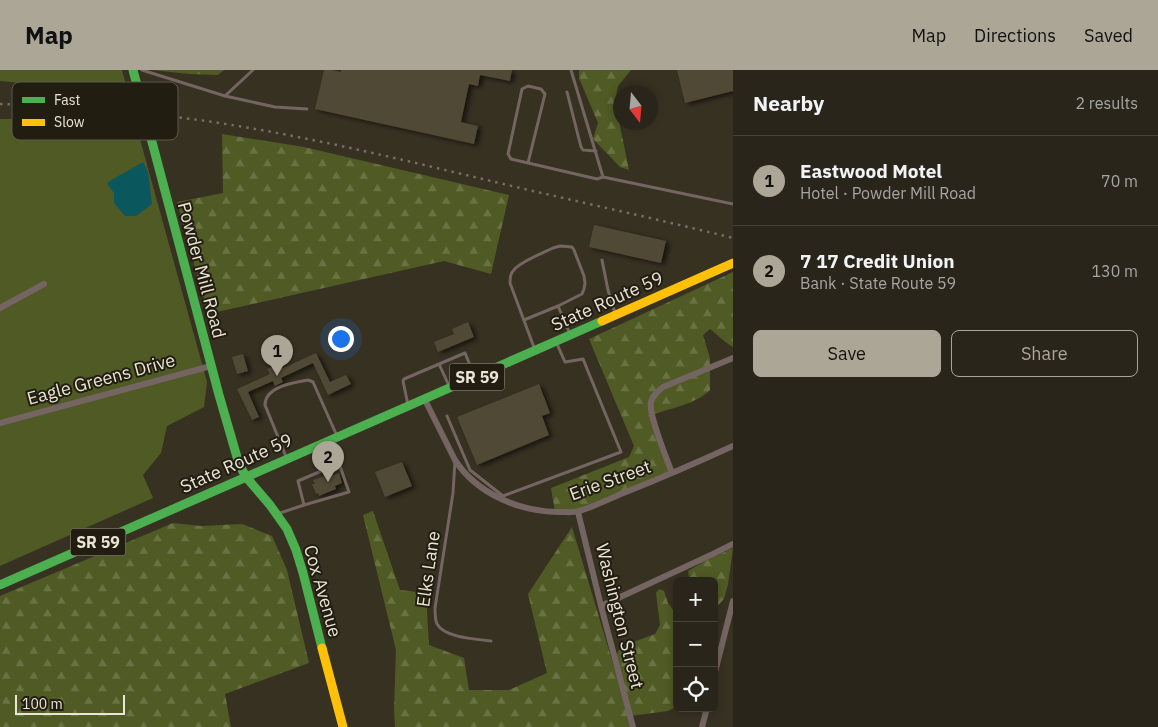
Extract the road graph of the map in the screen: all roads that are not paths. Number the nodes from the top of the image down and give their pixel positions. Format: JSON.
{"nodes":[{"id":1,"x":142,"y":70,"type":"edge"},
{"id":2,"x":253,"y":70,"type":"edge"},
{"id":3,"x":571,"y":70,"type":"edge"},
{"id":4,"x":566,"y":92,"type":"dead end"},
{"id":5,"x":225,"y":96,"type":"junction"},
{"id":6,"x":307,"y":109,"type":"dead end"},
{"id":7,"x":151,"y":140,"type":"edge"},
{"id":8,"x":596,"y":151,"type":"junction"},
{"id":9,"x":528,"y":163,"type":"junction"},
{"id":10,"x":603,"y":177,"type":"junction"},
{"id":11,"x":733,"y":204,"type":"edge"},
{"id":12,"x":602,"y":260,"type":"dead end"},
{"id":13,"x":733,"y":263,"type":"edge"},
{"id":14,"x":44,"y":284,"type":"dead end"},
{"id":15,"x":558,"y":306,"type":"junction"},
{"id":16,"x":0,"y":308,"type":"edge"},
{"id":17,"x":616,"y":314,"type":"junction"},
{"id":18,"x":524,"y":320,"type":"junction"},
{"id":19,"x":570,"y":335,"type":"junction"},
{"id":20,"x":556,"y":341,"type":"junction"},
{"id":21,"x":535,"y":350,"type":"junction"},
{"id":22,"x":733,"y":358,"type":"edge"},
{"id":23,"x":439,"y":364,"type":"junction"},
{"id":24,"x":211,"y":366,"type":"junction"},
{"id":25,"x":475,"y":377,"type":"junction"},
{"id":26,"x":450,"y":388,"type":"junction"},
{"id":27,"x":425,"y":400,"type":"junction"},
{"id":28,"x":408,"y":407,"type":"junction"},
{"id":29,"x":447,"y":416,"type":"dead end"},
{"id":30,"x":0,"y":423,"type":"edge"},
{"id":31,"x":334,"y":439,"type":"junction"},
{"id":32,"x":733,"y":446,"type":"edge"},
{"id":33,"x":287,"y":459,"type":"junction"},
{"id":34,"x":455,"y":460,"type":"junction"},
{"id":35,"x":340,"y":463,"type":"junction"},
{"id":36,"x":672,"y":474,"type":"junction"},
{"id":37,"x":246,"y":477,"type":"junction"},
{"id":38,"x":502,"y":498,"type":"junction"},
{"id":39,"x":304,"y":505,"type":"junction"},
{"id":40,"x":578,"y":512,"type":"junction"},
{"id":41,"x":276,"y":514,"type":"junction"},
{"id":42,"x":733,"y":544,"type":"edge"},
{"id":43,"x":0,"y":585,"type":"edge"},
{"id":44,"x":733,"y":601,"type":"edge"},
{"id":45,"x":601,"y":606,"type":"junction"},
{"id":46,"x":491,"y":641,"type":"dead end"},
{"id":47,"x":716,"y":667,"type":"edge"},
{"id":48,"x":706,"y":712,"type":"edge"},
{"id":49,"x":343,"y":727,"type":"edge"},
{"id":50,"x":633,"y":727,"type":"edge"},
{"id":51,"x":702,"y":727,"type":"edge"}],
"edges":[{"from":1,"to":5,"type":"lane"},
{"from":2,"to":5,"type":"lane"},
{"from":3,"to":8,"type":"lane"},
{"from":4,"to":8,"type":"lane"},
{"from":5,"to":6,"type":"lane"},
{"from":7,"to":24,"type":"main road","name":"Powder Mill Road"},
{"from":8,"to":10,"type":"lane"},
{"from":9,"to":9,"type":"lane"},
{"from":9,"to":10,"type":"lane"},
{"from":10,"to":11,"type":"lane"},
{"from":12,"to":17,"type":"lane"},
{"from":13,"to":17,"type":"main road","name":"State Route 59","number":"SR 59"},
{"from":14,"to":16,"type":"street"},
{"from":15,"to":18,"type":"lane"},
{"from":15,"to":18,"type":"lane"},
{"from":15,"to":19,"type":"lane"},
{"from":17,"to":19,"type":"main road","name":"State Route 59","number":"SR 59"},
{"from":18,"to":21,"type":"lane"},
{"from":19,"to":20,"type":"main road","name":"State Route 59","number":"SR 59"},
{"from":20,"to":21,"type":"main road","name":"State Route 59","number":"SR 59"},
{"from":20,"to":38,"type":"lane"},
{"from":21,"to":25,"type":"main road","name":"State Route 59","number":"SR 59"},
{"from":22,"to":36,"type":"street"},
{"from":23,"to":25,"type":"lane"},
{"from":23,"to":26,"type":"lane"},
{"from":23,"to":28,"type":"lane"},
{"from":24,"to":30,"type":"street","name":"Eagle Greens Drive"},
{"from":24,"to":37,"type":"main road","name":"Powder Mill Road"},
{"from":25,"to":26,"type":"main road","name":"State Route 59","number":"SR 59"},
{"from":26,"to":27,"type":"main road","name":"State Route 59","number":"SR 59"},
{"from":27,"to":28,"type":"main road","name":"State Route 59","number":"SR 59"},
{"from":27,"to":34,"type":"street","name":"Erie Street"},
{"from":28,"to":31,"type":"main road","name":"State Route 59","number":"SR 59"},
{"from":29,"to":38,"type":"lane"},
{"from":31,"to":33,"type":"main road","name":"State Route 59","number":"SR 59"},
{"from":31,"to":33,"type":"lane"},
{"from":31,"to":35,"type":"lane"},
{"from":32,"to":36,"type":"street","name":"Erie Street"},
{"from":33,"to":37,"type":"main road","name":"State Route 59","number":"SR 59"},
{"from":34,"to":38,"type":"street","name":"Erie Street"},
{"from":34,"to":46,"type":"lane","name":"Elks Lane"},
{"from":35,"to":39,"type":"lane"},
{"from":35,"to":39,"type":"lane"},
{"from":36,"to":40,"type":"street","name":"Erie Street"},
{"from":37,"to":41,"type":"main road","name":"Cox Avenue"},
{"from":37,"to":43,"type":"main road","name":"State Route 59","number":"SR 59"},
{"from":38,"to":40,"type":"street","name":"Erie Street"},
{"from":39,"to":41,"type":"lane"},
{"from":40,"to":45,"type":"street","name":"Washington Street"},
{"from":41,"to":49,"type":"main road","name":"Cox Avenue"},
{"from":42,"to":45,"type":"street"},
{"from":44,"to":47,"type":"street"},
{"from":45,"to":50,"type":"street","name":"Washington Street"},
{"from":48,"to":51,"type":"street"}]}
